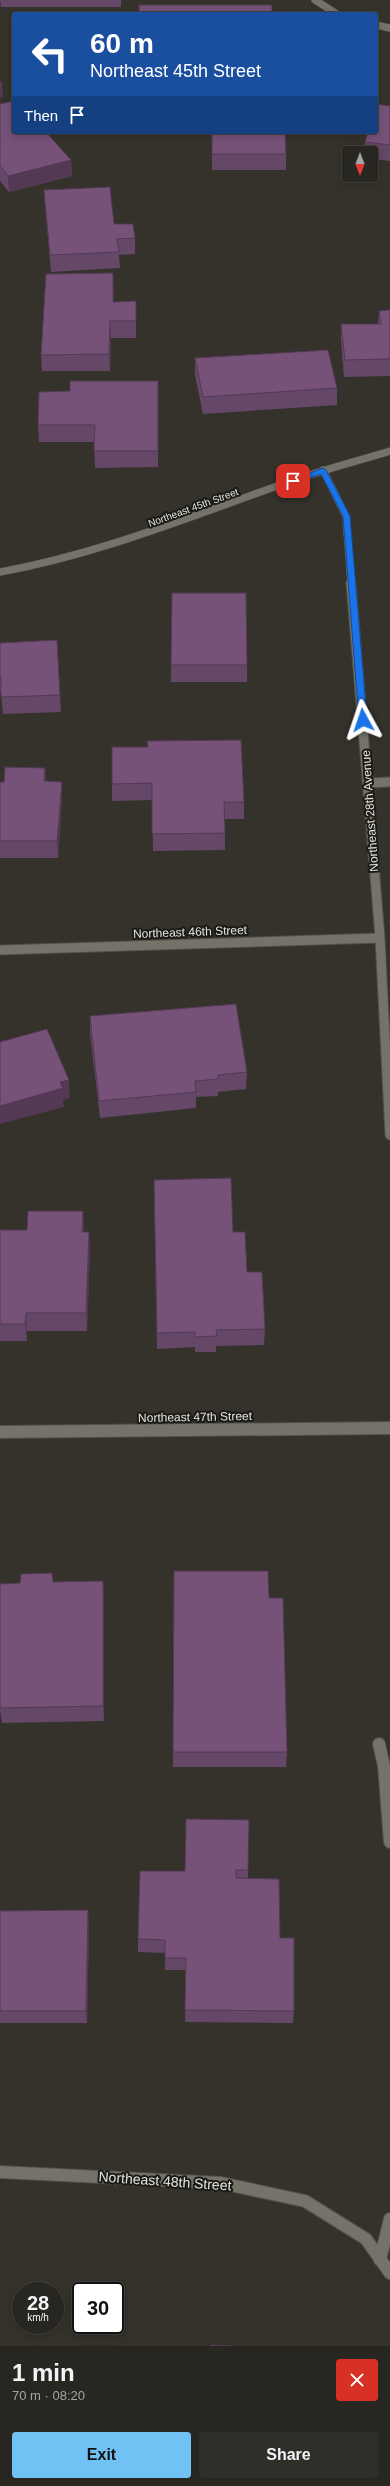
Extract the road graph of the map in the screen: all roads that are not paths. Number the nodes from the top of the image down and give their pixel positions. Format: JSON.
{"nodes":[{"id":1,"x":315,"y":0,"type":"edge"},
{"id":2,"x":334,"y":12,"type":"edge"},
{"id":3,"x":378,"y":25,"type":"edge"},
{"id":4,"x":390,"y":28,"type":"edge"},
{"id":5,"x":390,"y":451,"type":"edge"},
{"id":6,"x":323,"y":470,"type":"junction"},
{"id":7,"x":0,"y":572,"type":"edge"},
{"id":8,"x":390,"y":782,"type":"edge"},
{"id":9,"x":368,"y":783,"type":"junction"},
{"id":10,"x":380,"y":938,"type":"junction"},
{"id":11,"x":0,"y":950,"type":"edge"},
{"id":12,"x":390,"y":1135,"type":"edge"},
{"id":13,"x":390,"y":1428,"type":"edge"},
{"id":14,"x":0,"y":1432,"type":"edge"},
{"id":15,"x":379,"y":1744,"type":"dead end"},
{"id":16,"x":390,"y":1842,"type":"edge"},
{"id":17,"x":0,"y":2172,"type":"edge"},
{"id":18,"x":390,"y":2219,"type":"edge"},
{"id":19,"x":380,"y":2260,"type":"junction"},
{"id":20,"x":390,"y":2273,"type":"edge"}],
"edges":[{"from":1,"to":2,"type":"street"},
{"from":3,"to":4,"type":"street"},
{"from":5,"to":6,"type":"street","name":"Northeast 45th Street"},
{"from":6,"to":7,"type":"street","name":"Northeast 45th Street"},
{"from":6,"to":9,"type":"street","name":"Northeast 28th Avenue"},
{"from":8,"to":9,"type":"street"},
{"from":9,"to":10,"type":"street","name":"Northeast 28th Avenue"},
{"from":10,"to":11,"type":"street","name":"Northeast 46th Street"},
{"from":10,"to":12,"type":"street","name":"Northeast 28th Avenue"},
{"from":13,"to":14,"type":"street","name":"Northeast 47th Street"},
{"from":15,"to":16,"type":"street"},
{"from":17,"to":19,"type":"street","name":"Northeast 48th Street"},
{"from":18,"to":19,"type":"street"},
{"from":19,"to":20,"type":"street"}]}
